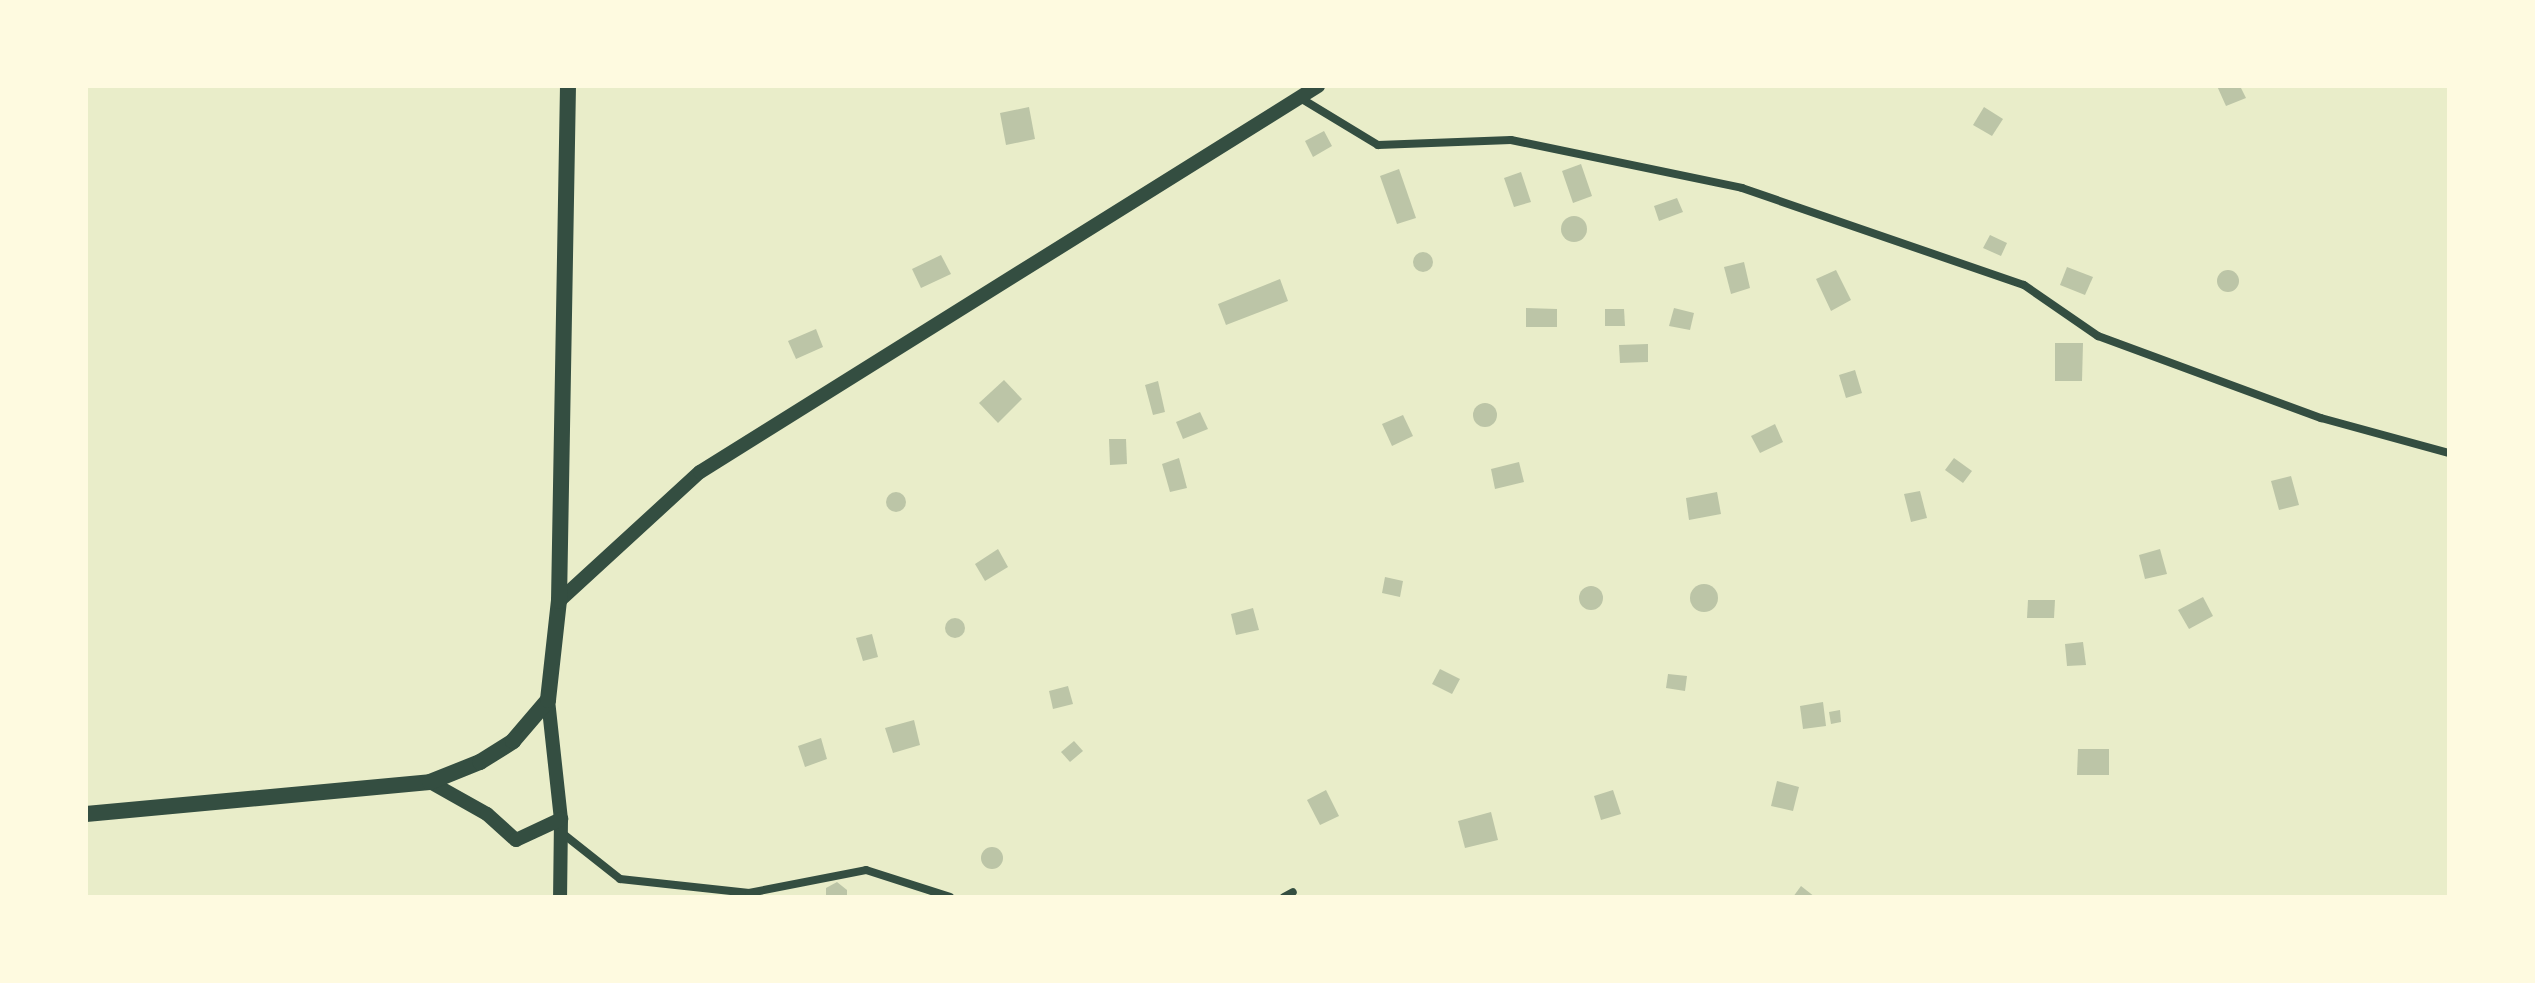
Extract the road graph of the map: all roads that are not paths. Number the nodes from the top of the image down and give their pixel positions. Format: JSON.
{"nodes":[{"id":1,"x":568,"y":86,"type":"edge"},
{"id":2,"x":1318,"y":86,"type":"edge"},
{"id":3,"x":1302,"y":99,"type":"junction"},
{"id":4,"x":2449,"y":453,"type":"edge"},
{"id":5,"x":559,"y":601,"type":"junction"},
{"id":6,"x":548,"y":700,"type":"junction"},
{"id":7,"x":430,"y":782,"type":"junction"},
{"id":8,"x":86,"y":814,"type":"edge"},
{"id":9,"x":562,"y":826,"type":"junction"},
{"id":10,"x":1293,"y":892,"type":"dead end"},
{"id":11,"x":560,"y":897,"type":"edge"},
{"id":12,"x":950,"y":897,"type":"edge"},
{"id":13,"x":1284,"y":897,"type":"edge"}],
"edges":[{"from":1,"to":5,"type":"main road"},
{"from":2,"to":3,"type":"street"},
{"from":3,"to":4,"type":"street"},
{"from":3,"to":5,"type":"street"},
{"from":5,"to":6,"type":"main road"},
{"from":6,"to":7,"type":"main road"},
{"from":6,"to":9,"type":"street"},
{"from":7,"to":8,"type":"main road"},
{"from":7,"to":9,"type":"street"},
{"from":9,"to":11,"type":"street"},
{"from":9,"to":12,"type":"street"},
{"from":10,"to":13,"type":"street"}]}
